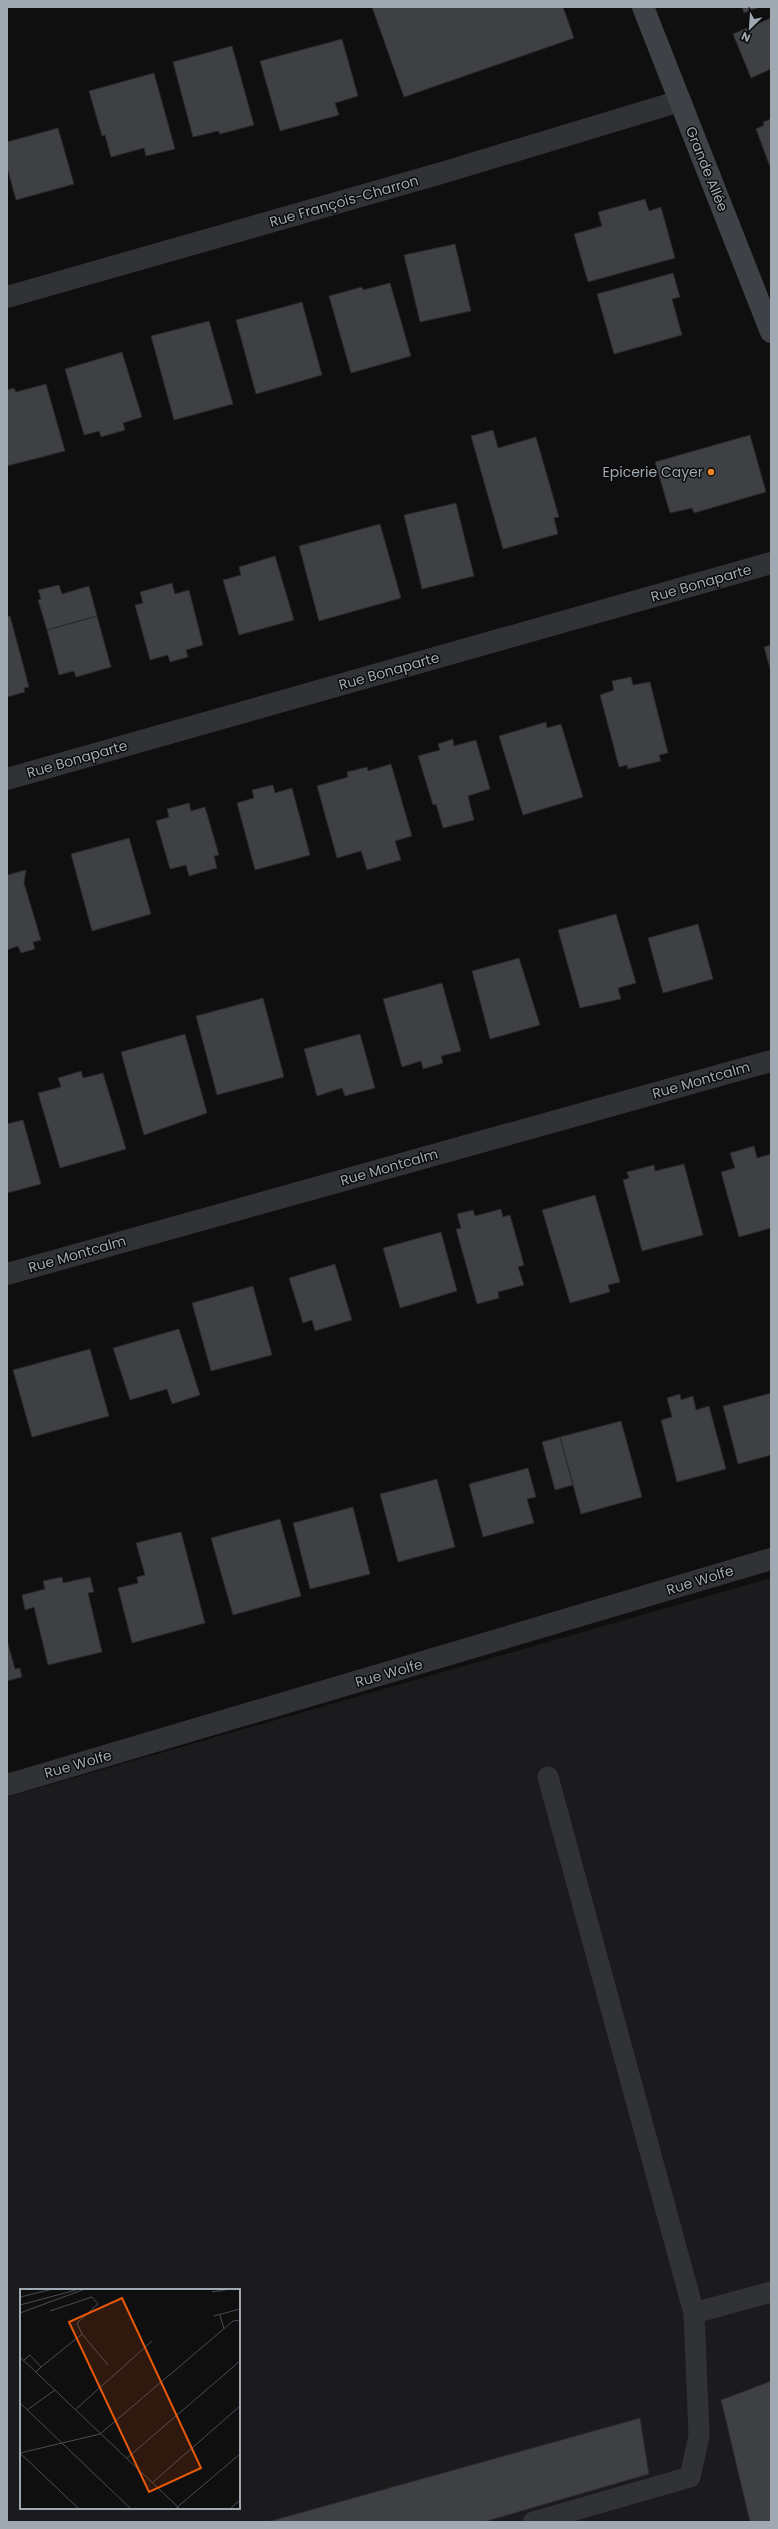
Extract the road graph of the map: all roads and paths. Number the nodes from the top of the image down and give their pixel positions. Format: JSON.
{"nodes":[{"id":1,"x":643,"y":7,"type":"edge"},
{"id":2,"x":680,"y":101,"type":"junction"},
{"id":3,"x":7,"y":296,"type":"edge"},
{"id":4,"x":771,"y":332,"type":"edge"},
{"id":5,"x":771,"y":563,"type":"edge"},
{"id":6,"x":7,"y":778,"type":"edge"},
{"id":7,"x":771,"y":1061,"type":"edge"},
{"id":8,"x":7,"y":1274,"type":"edge"},
{"id":9,"x":771,"y":1559,"type":"edge"},
{"id":10,"x":548,"y":1777,"type":"dead end"},
{"id":11,"x":7,"y":1785,"type":"edge"},
{"id":12,"x":771,"y":2292,"type":"edge"},
{"id":13,"x":694,"y":2313,"type":"junction"},
{"id":14,"x":533,"y":2522,"type":"edge"}],
"edges":[{"from":1,"to":2,"type":"main road","name":"Grande Allée"},
{"from":2,"to":3,"type":"street","name":"Rue François-Charron"},
{"from":2,"to":4,"type":"main road","name":"Grande Allée"},
{"from":5,"to":6,"type":"street","name":"Rue Bonaparte"},
{"from":7,"to":8,"type":"street","name":"Rue Montcalm"},
{"from":9,"to":11,"type":"street","name":"Rue Wolfe"},
{"from":10,"to":13,"type":"lane"},
{"from":12,"to":13,"type":"lane"},
{"from":13,"to":14,"type":"lane"}]}
